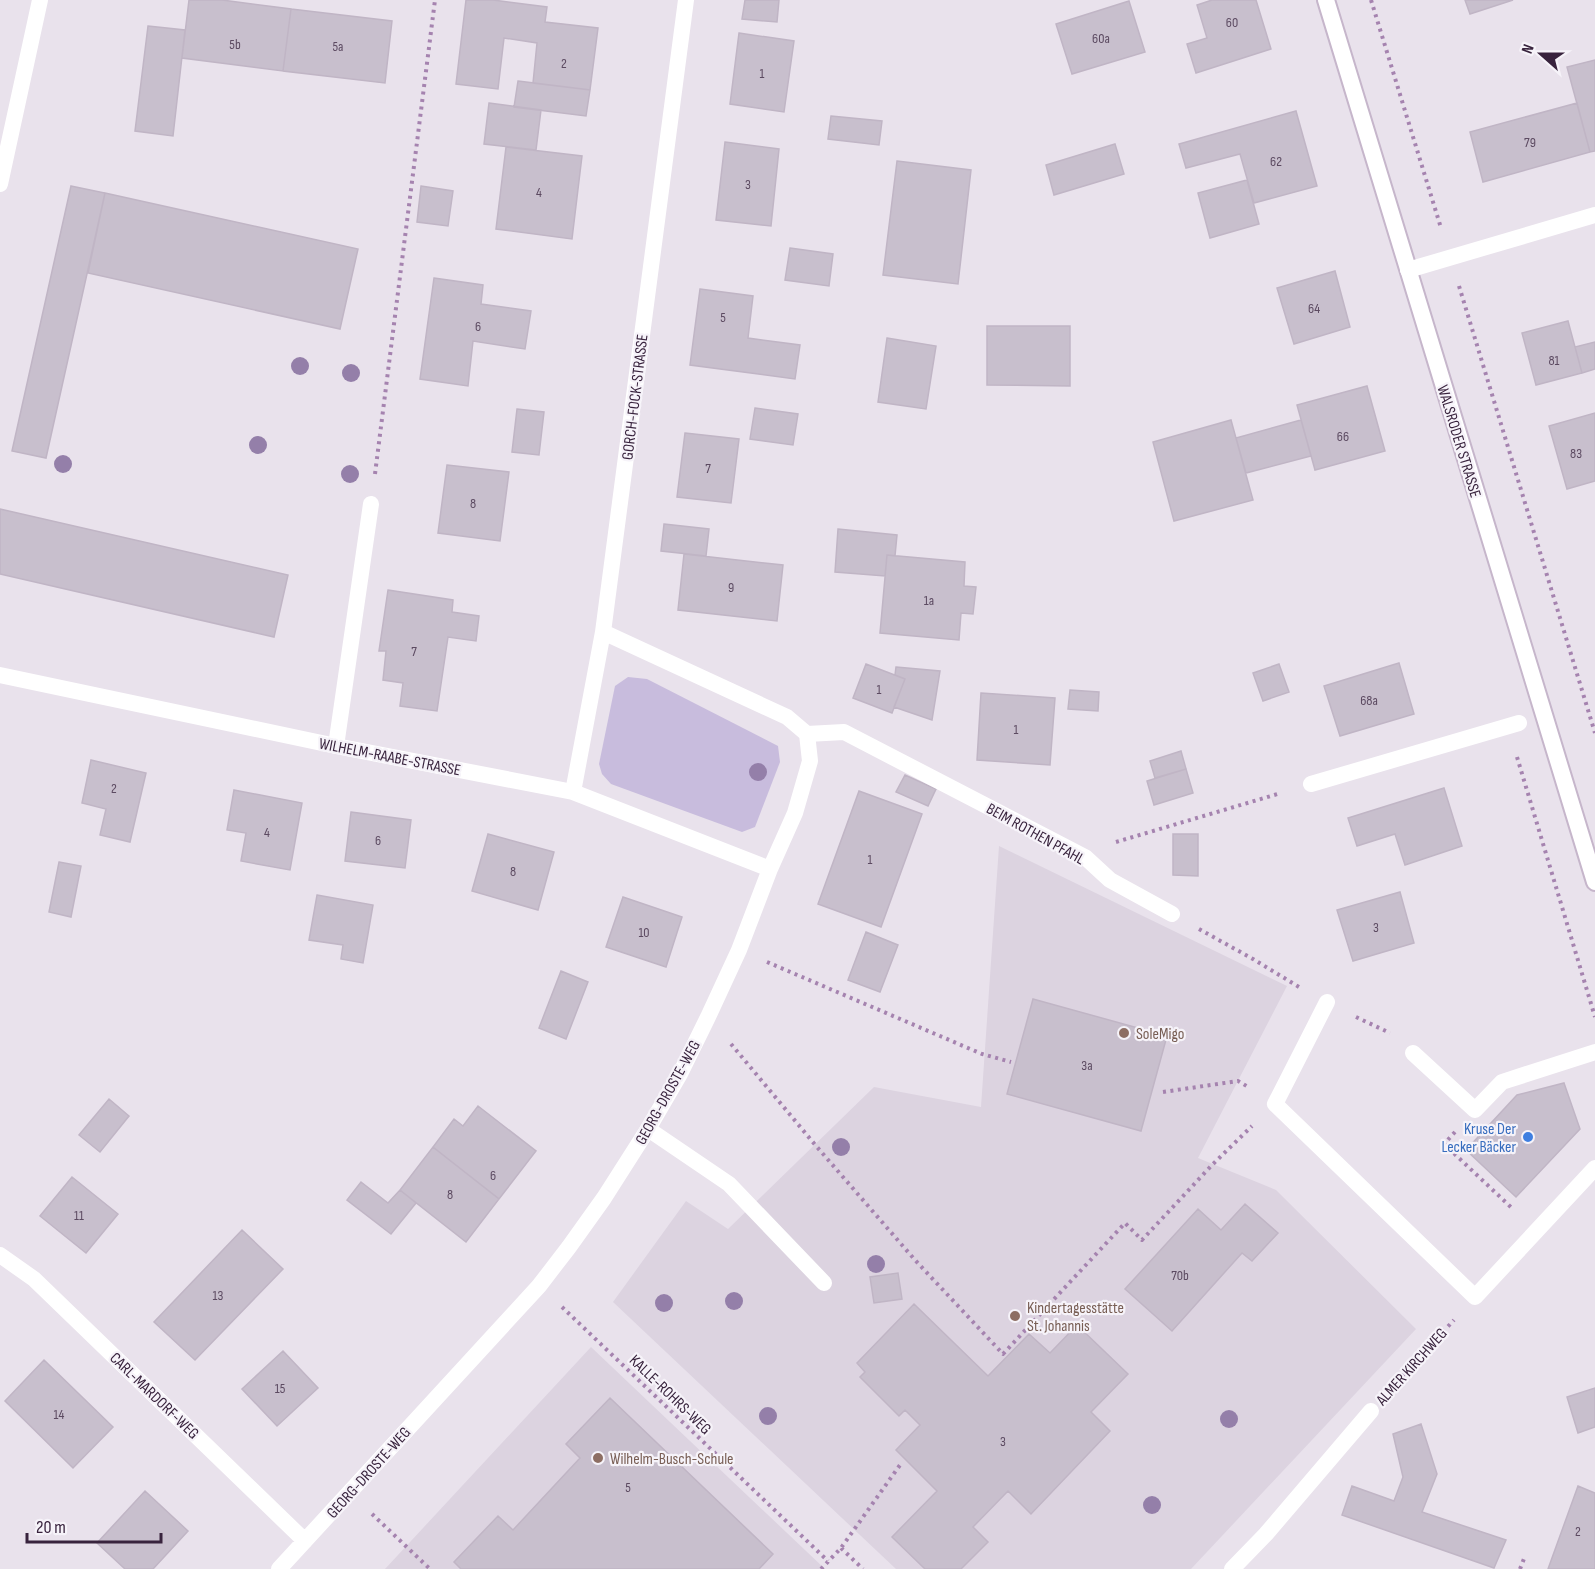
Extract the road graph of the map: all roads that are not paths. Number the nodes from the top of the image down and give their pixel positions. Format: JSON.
{"nodes":[{"id":1,"x":40,"y":0,"type":"edge"},
{"id":2,"x":686,"y":0,"type":"edge"},
{"id":3,"x":1326,"y":0,"type":"edge"},
{"id":4,"x":0,"y":184,"type":"edge"},
{"id":5,"x":1595,"y":215,"type":"edge"},
{"id":6,"x":1408,"y":270,"type":"junction"},
{"id":7,"x":371,"y":504,"type":"road end"},
{"id":8,"x":603,"y":632,"type":"junction"},
{"id":9,"x":0,"y":675,"type":"edge"},
{"id":10,"x":1513,"y":725,"type":"road end"},
{"id":11,"x":807,"y":734,"type":"junction"},
{"id":12,"x":336,"y":746,"type":"junction"},
{"id":13,"x":1311,"y":784,"type":"road end"},
{"id":14,"x":573,"y":792,"type":"junction"},
{"id":15,"x":770,"y":869,"type":"junction"},
{"id":16,"x":1595,"y":882,"type":"edge"},
{"id":17,"x":1172,"y":914,"type":"road end"},
{"id":18,"x":1327,"y":1002,"type":"dead end"},
{"id":19,"x":1595,"y":1052,"type":"edge"},
{"id":20,"x":1413,"y":1053,"type":"dead end"},
{"id":21,"x":648,"y":1129,"type":"junction"},
{"id":22,"x":1595,"y":1168,"type":"edge"},
{"id":23,"x":0,"y":1255,"type":"edge"},
{"id":24,"x":824,"y":1283,"type":"dead end"},
{"id":25,"x":1371,"y":1411,"type":"road end"},
{"id":26,"x":305,"y":1541,"type":"junction"},
{"id":27,"x":279,"y":1569,"type":"edge"},
{"id":28,"x":1232,"y":1569,"type":"edge"}],
"edges":[{"from":1,"to":4,"type":"street"},
{"from":2,"to":8,"type":"street","name":"GORCH-FOCK-STRASSE"},
{"from":3,"to":6,"type":"street","name":"WALSRODER STRASSE"},
{"from":5,"to":6,"type":"street"},
{"from":6,"to":16,"type":"street","name":"WALSRODER STRASSE"},
{"from":7,"to":12,"type":"street"},
{"from":8,"to":11,"type":"street"},
{"from":8,"to":14,"type":"street","name":"GORCH-FOCK-STRASSE"},
{"from":9,"to":12,"type":"street","name":"WILHELM-RAABE-STRASSE"},
{"from":10,"to":13,"type":"street"},
{"from":11,"to":15,"type":"street","name":"GEORG-DROSTE-WEG"},
{"from":11,"to":17,"type":"street","name":"BEIM ROTHEN PFAHL"},
{"from":12,"to":14,"type":"street","name":"WILHELM-RAABE-STRASSE"},
{"from":14,"to":15,"type":"street","name":"WILHELM-RAABE-STRASSE"},
{"from":15,"to":21,"type":"street","name":"GEORG-DROSTE-WEG"},
{"from":18,"to":22,"type":"street"},
{"from":19,"to":20,"type":"street"},
{"from":21,"to":24,"type":"street"},
{"from":21,"to":26,"type":"street","name":"GEORG-DROSTE-WEG"},
{"from":23,"to":26,"type":"street","name":"CARL-MARDORF-WEG"},
{"from":25,"to":28,"type":"street","name":"ALMER KIRCHWEG"},
{"from":26,"to":27,"type":"street","name":"GEORG-DROSTE-WEG"}]}
